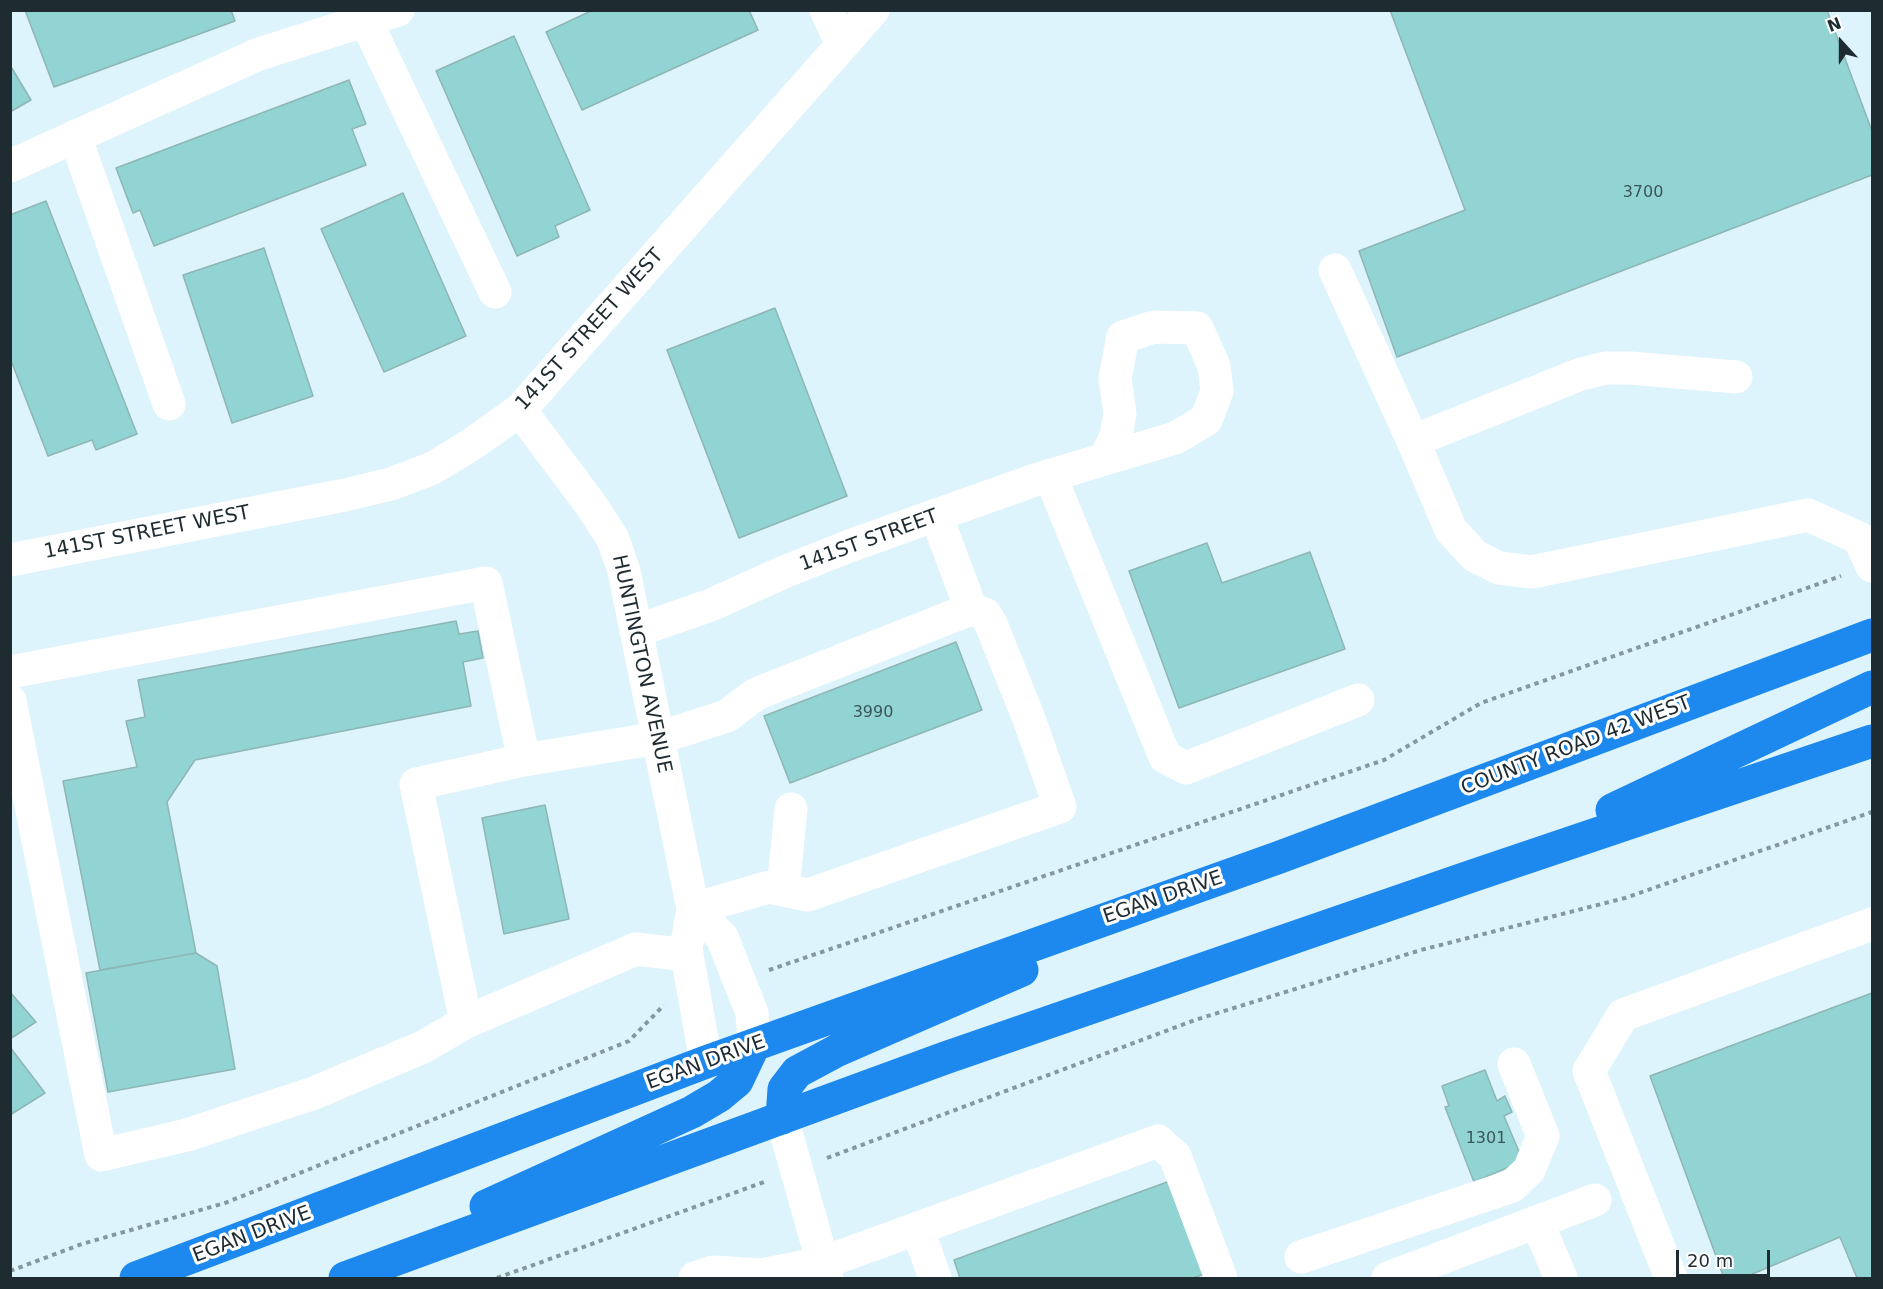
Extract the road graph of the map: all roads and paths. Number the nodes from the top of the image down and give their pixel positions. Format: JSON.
{"nodes":[{"id":1,"x":398,"y":10,"type":"edge"},
{"id":2,"x":826,"y":10,"type":"edge"},
{"id":3,"x":873,"y":10,"type":"edge"},
{"id":4,"x":366,"y":21,"type":"junction"},
{"id":5,"x":842,"y":45,"type":"junction"},
{"id":6,"x":75,"y":136,"type":"junction"},
{"id":7,"x":10,"y":166,"type":"edge"},
{"id":8,"x":1335,"y":270,"type":"dead end"},
{"id":9,"x":495,"y":292,"type":"dead end"},
{"id":10,"x":1736,"y":377,"type":"dead end"},
{"id":11,"x":169,"y":404,"type":"dead end"},
{"id":12,"x":520,"y":411,"type":"junction"},
{"id":13,"x":1413,"y":441,"type":"junction"},
{"id":14,"x":1105,"y":459,"type":"dead end"},
{"id":15,"x":1050,"y":475,"type":"junction"},
{"id":16,"x":936,"y":515,"type":"junction"},
{"id":17,"x":10,"y":560,"type":"edge"},
{"id":18,"x":1872,"y":565,"type":"edge"},
{"id":19,"x":971,"y":609,"type":"junction"},
{"id":20,"x":636,"y":631,"type":"junction"},
{"id":21,"x":1872,"y":635,"type":"edge"},
{"id":22,"x":10,"y":672,"type":"edge"},
{"id":23,"x":1872,"y":687,"type":"edge"},
{"id":24,"x":1358,"y":700,"type":"dead end"},
{"id":25,"x":10,"y":701,"type":"edge"},
{"id":26,"x":658,"y":738,"type":"junction"},
{"id":27,"x":1872,"y":741,"type":"edge"},
{"id":28,"x":524,"y":760,"type":"junction"},
{"id":29,"x":791,"y":809,"type":"dead end"},
{"id":30,"x":1872,"y":812,"type":"edge"},
{"id":31,"x":1280,"y":857,"type":"junction"},
{"id":32,"x":1472,"y":876,"type":"junction"},
{"id":33,"x":783,"y":890,"type":"junction"},
{"id":34,"x":693,"y":909,"type":"junction"},
{"id":35,"x":1872,"y":924,"type":"edge"},
{"id":36,"x":687,"y":956,"type":"junction"},
{"id":37,"x":739,"y":979,"type":"junction"},
{"id":38,"x":693,"y":991,"type":"junction"},
{"id":39,"x":466,"y":1022,"type":"junction"},
{"id":40,"x":754,"y":1045,"type":"junction"},
{"id":41,"x":706,"y":1062,"type":"junction"},
{"id":42,"x":1514,"y":1064,"type":"dead end"},
{"id":43,"x":782,"y":1118,"type":"junction"},
{"id":44,"x":796,"y":1170,"type":"junction"},
{"id":45,"x":1595,"y":1200,"type":"dead end"},
{"id":46,"x":1537,"y":1222,"type":"junction"},
{"id":47,"x":918,"y":1230,"type":"junction"},
{"id":48,"x":1300,"y":1257,"type":"dead end"},
{"id":49,"x":10,"y":1271,"type":"edge"},
{"id":50,"x":824,"y":1271,"type":"edge"},
{"id":51,"x":704,"y":1275,"type":"edge"},
{"id":52,"x":136,"y":1278,"type":"edge"},
{"id":53,"x":326,"y":1278,"type":"edge"},
{"id":54,"x":345,"y":1278,"type":"edge"},
{"id":55,"x":497,"y":1278,"type":"edge"},
{"id":56,"x":935,"y":1278,"type":"edge"},
{"id":57,"x":1221,"y":1278,"type":"edge"},
{"id":58,"x":1388,"y":1278,"type":"edge"},
{"id":59,"x":1561,"y":1278,"type":"edge"},
{"id":60,"x":1671,"y":1278,"type":"edge"}],
"edges":[{"from":1,"to":4,"type":"street"},
{"from":2,"to":5,"type":"street"},
{"from":3,"to":5,"type":"street","name":"141ST STREET WEST"},
{"from":4,"to":6,"type":"street"},
{"from":4,"to":9,"type":"street"},
{"from":5,"to":12,"type":"street","name":"141ST STREET WEST"},
{"from":6,"to":7,"type":"street"},
{"from":6,"to":11,"type":"street"},
{"from":8,"to":13,"type":"street"},
{"from":10,"to":13,"type":"street"},
{"from":12,"to":17,"type":"street","name":"141ST STREET WEST"},
{"from":12,"to":20,"type":"street","name":"HUNTINGTON AVENUE"},
{"from":13,"to":18,"type":"street"},
{"from":14,"to":15,"type":"street","name":"141ST STREET"},
{"from":15,"to":16,"type":"street","name":"141ST STREET"},
{"from":15,"to":24,"type":"street"},
{"from":16,"to":19,"type":"street"},
{"from":16,"to":20,"type":"street","name":"141ST STREET"},
{"from":18,"to":37,"type":"path"},
{"from":19,"to":26,"type":"street"},
{"from":19,"to":33,"type":"street"},
{"from":20,"to":26,"type":"street","name":"HUNTINGTON AVENUE"},
{"from":21,"to":31,"type":"highway","name":"COUNTY ROAD 42 WEST"},
{"from":22,"to":28,"type":"street"},
{"from":23,"to":32,"type":"highway"},
{"from":25,"to":39,"type":"street"},
{"from":26,"to":28,"type":"street"},
{"from":26,"to":34,"type":"street","name":"HUNTINGTON AVENUE"},
{"from":27,"to":32,"type":"highway"},
{"from":28,"to":39,"type":"street"},
{"from":29,"to":33,"type":"street"},
{"from":30,"to":44,"type":"path"},
{"from":31,"to":40,"type":"highway","name":"EGAN DRIVE"},
{"from":31,"to":43,"type":"highway"},
{"from":32,"to":43,"type":"highway"},
{"from":33,"to":34,"type":"street"},
{"from":34,"to":36,"type":"street","name":"HUNTINGTON AVENUE"},
{"from":34,"to":37,"type":"street"},
{"from":35,"to":60,"type":"street"},
{"from":36,"to":38,"type":"street","name":"HUNTINGTON AVENUE"},
{"from":36,"to":39,"type":"street"},
{"from":37,"to":40,"type":"street"},
{"from":38,"to":41,"type":"street","name":"HUNTINGTON AVENUE"},
{"from":38,"to":49,"type":"path"},
{"from":40,"to":41,"type":"highway","name":"EGAN DRIVE"},
{"from":40,"to":53,"type":"highway"},
{"from":41,"to":52,"type":"highway","name":"EGAN DRIVE"},
{"from":42,"to":48,"type":"street"},
{"from":43,"to":44,"type":"street"},
{"from":43,"to":54,"type":"highway"},
{"from":44,"to":50,"type":"street"},
{"from":44,"to":55,"type":"path"},
{"from":45,"to":46,"type":"street"},
{"from":46,"to":58,"type":"street"},
{"from":46,"to":59,"type":"street"},
{"from":47,"to":50,"type":"street"},
{"from":47,"to":56,"type":"street"},
{"from":47,"to":57,"type":"street"},
{"from":50,"to":51,"type":"street"}]}
